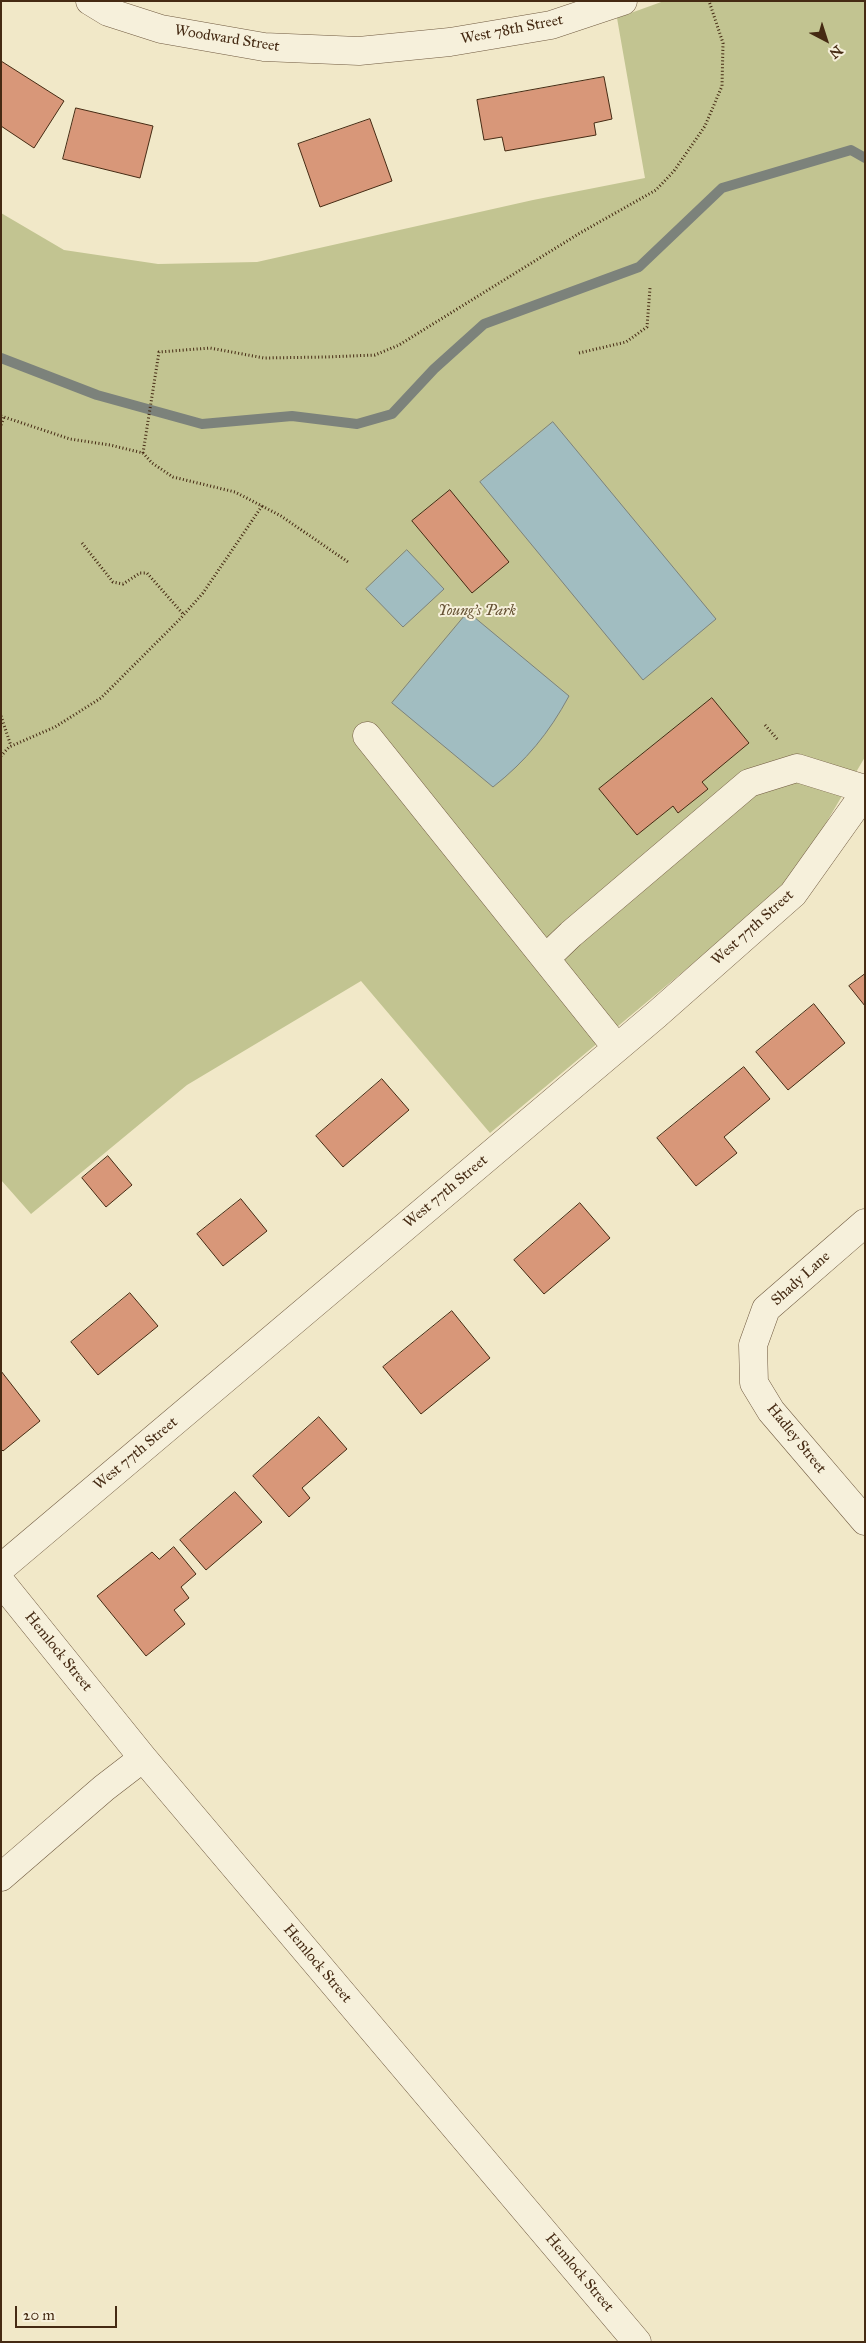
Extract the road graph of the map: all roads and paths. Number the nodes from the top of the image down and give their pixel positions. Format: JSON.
{"nodes":[{"id":1,"x":90,"y":1,"type":"edge"},
{"id":2,"x":623,"y":1,"type":"edge"},
{"id":3,"x":709,"y":1,"type":"edge"},
{"id":4,"x":399,"y":47,"type":"joint"},
{"id":5,"x":650,"y":288,"type":"dead end"},
{"id":6,"x":579,"y":353,"type":"dead end"},
{"id":7,"x":2,"y":417,"type":"edge"},
{"id":8,"x":1,"y":425,"type":"edge"},
{"id":9,"x":143,"y":453,"type":"junction"},
{"id":10,"x":262,"y":506,"type":"junction"},
{"id":11,"x":82,"y":543,"type":"dead end"},
{"id":12,"x":90,"y":553,"type":"junction"},
{"id":13,"x":86,"y":557,"type":"dead end"},
{"id":14,"x":348,"y":562,"type":"dead end"},
{"id":15,"x":184,"y":615,"type":"junction"},
{"id":16,"x":1,"y":716,"type":"edge"},
{"id":17,"x":367,"y":736,"type":"dead end"},
{"id":18,"x":11,"y":746,"type":"junction"},
{"id":19,"x":1,"y":756,"type":"edge"},
{"id":20,"x":865,"y":791,"type":"edge"},
{"id":21,"x":546,"y":958,"type":"junction"},
{"id":22,"x":617,"y":1048,"type":"junction"},
{"id":23,"x":865,"y":1223,"type":"edge"},
{"id":24,"x":753,"y":1345,"type":"joint"},
{"id":25,"x":865,"y":1521,"type":"edge"},
{"id":26,"x":1,"y":1568,"type":"edge"},
{"id":27,"x":1,"y":1582,"type":"edge"},
{"id":28,"x":143,"y":1758,"type":"junction"},
{"id":29,"x":1,"y":1877,"type":"edge"},
{"id":30,"x":637,"y":2342,"type":"edge"}],
"edges":[{"from":1,"to":4,"type":"street","name":"Woodward Street"},
{"from":2,"to":4,"type":"street","name":"West 78th Street"},
{"from":3,"to":9,"type":"path"},
{"from":5,"to":6,"type":"path"},
{"from":7,"to":8,"type":"path"},
{"from":7,"to":9,"type":"path"},
{"from":9,"to":10,"type":"path"},
{"from":10,"to":14,"type":"path"},
{"from":10,"to":15,"type":"path"},
{"from":11,"to":12,"type":"path"},
{"from":12,"to":13,"type":"path"},
{"from":12,"to":15,"type":"path"},
{"from":15,"to":18,"type":"path"},
{"from":16,"to":18,"type":"path"},
{"from":17,"to":21,"type":"street"},
{"from":18,"to":19,"type":"path"},
{"from":20,"to":21,"type":"street"},
{"from":20,"to":22,"type":"street","name":"West 77th Street"},
{"from":21,"to":22,"type":"street"},
{"from":22,"to":26,"type":"street","name":"West 77th Street"},
{"from":23,"to":24,"type":"street","name":"Shady Lane"},
{"from":24,"to":25,"type":"street","name":"Hadley Street"},
{"from":27,"to":28,"type":"street","name":"Hemlock Street"},
{"from":28,"to":29,"type":"street"},
{"from":28,"to":30,"type":"street","name":"Hemlock Street"}]}
